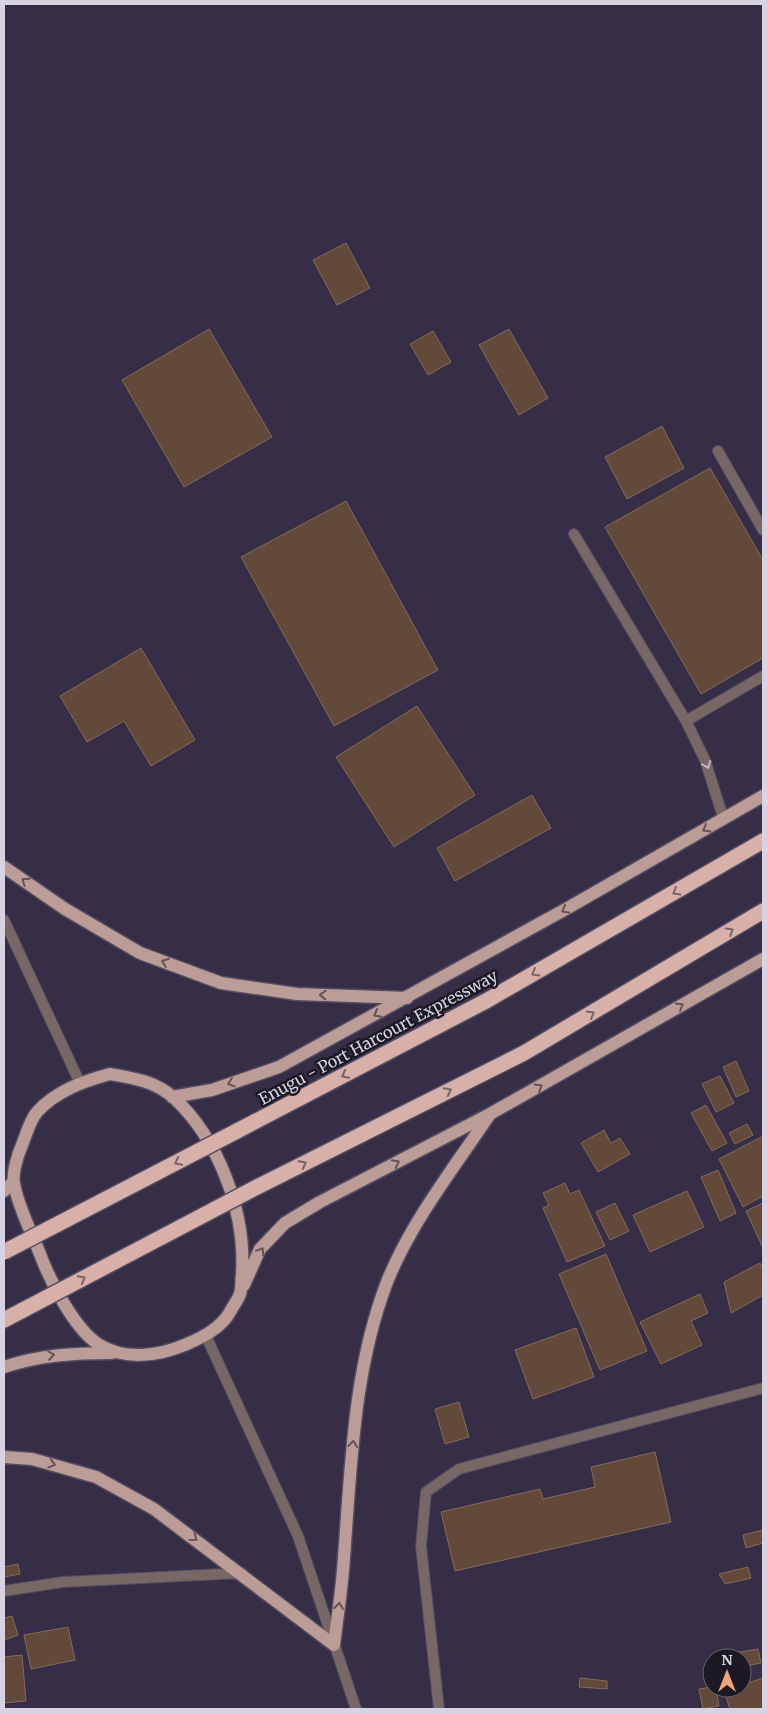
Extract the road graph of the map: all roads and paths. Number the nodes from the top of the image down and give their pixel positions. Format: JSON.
{"nodes":[{"id":1,"x":718,"y":451,"type":"dead end"},
{"id":2,"x":763,"y":530,"type":"edge"},
{"id":3,"x":574,"y":534,"type":"dead end"},
{"id":4,"x":763,"y":676,"type":"edge"},
{"id":5,"x":686,"y":721,"type":"junction"},
{"id":6,"x":763,"y":796,"type":"edge"},
{"id":7,"x":724,"y":820,"type":"junction"},
{"id":8,"x":763,"y":841,"type":"edge"},
{"id":9,"x":4,"y":867,"type":"edge"},
{"id":10,"x":763,"y":911,"type":"edge"},
{"id":11,"x":4,"y":920,"type":"edge"},
{"id":12,"x":763,"y":959,"type":"edge"},
{"id":13,"x":407,"y":998,"type":"junction"},
{"id":14,"x":80,"y":1082,"type":"junction"},
{"id":15,"x":172,"y":1097,"type":"junction"},
{"id":16,"x":490,"y":1114,"type":"junction"},
{"id":17,"x":13,"y":1182,"type":"junction"},
{"id":18,"x":4,"y":1191,"type":"edge"},
{"id":19,"x":4,"y":1252,"type":"edge"},
{"id":20,"x":240,"y":1294,"type":"junction"},
{"id":21,"x":4,"y":1320,"type":"edge"},
{"id":22,"x":206,"y":1336,"type":"junction"},
{"id":23,"x":119,"y":1353,"type":"junction"},
{"id":24,"x":4,"y":1368,"type":"edge"},
{"id":25,"x":763,"y":1388,"type":"edge"},
{"id":26,"x":4,"y":1457,"type":"edge"},
{"id":27,"x":242,"y":1573,"type":"junction"},
{"id":28,"x":4,"y":1592,"type":"edge"},
{"id":29,"x":334,"y":1645,"type":"junction"},
{"id":30,"x":356,"y":1709,"type":"edge"},
{"id":31,"x":439,"y":1709,"type":"edge"}],
"edges":[{"from":1,"to":2,"type":"street"},
{"from":3,"to":5,"type":"street"},
{"from":4,"to":5,"type":"street"},
{"from":5,"to":7,"type":"street","one_way":true},
{"from":6,"to":7,"type":"main road","name":"Enugu - Port Harcourt Expressway"},
{"from":7,"to":13,"type":"main road","name":"Enugu - Port Harcourt Expressway","one_way":true},
{"from":8,"to":19,"type":"highway","name":"Enugu - Port Harcourt Expressway","one_way":true,"bridge":true},
{"from":13,"to":9,"type":"main road","one_way":true},
{"from":21,"to":10,"type":"highway","one_way":true,"bridge":true},
{"from":11,"to":14,"type":"street"},
{"from":16,"to":12,"type":"main road","one_way":true},
{"from":13,"to":15,"type":"main road","name":"Enugu - Port Harcourt Expressway","one_way":true},
{"from":14,"to":15,"type":"main road"},
{"from":14,"to":17,"type":"main road"},
{"from":15,"to":20,"type":"main road"},
{"from":20,"to":16,"type":"main road","one_way":true},
{"from":29,"to":16,"type":"main road","one_way":true},
{"from":17,"to":18,"type":"main road"},
{"from":17,"to":23,"type":"main road"},
{"from":20,"to":22,"type":"main road"},
{"from":22,"to":23,"type":"main road"},
{"from":22,"to":29,"type":"street"},
{"from":24,"to":23,"type":"main road","one_way":true},
{"from":25,"to":31,"type":"street"},
{"from":26,"to":27,"type":"main road","one_way":true},
{"from":27,"to":28,"type":"street"},
{"from":27,"to":29,"type":"main road"},
{"from":29,"to":30,"type":"street"}]}
